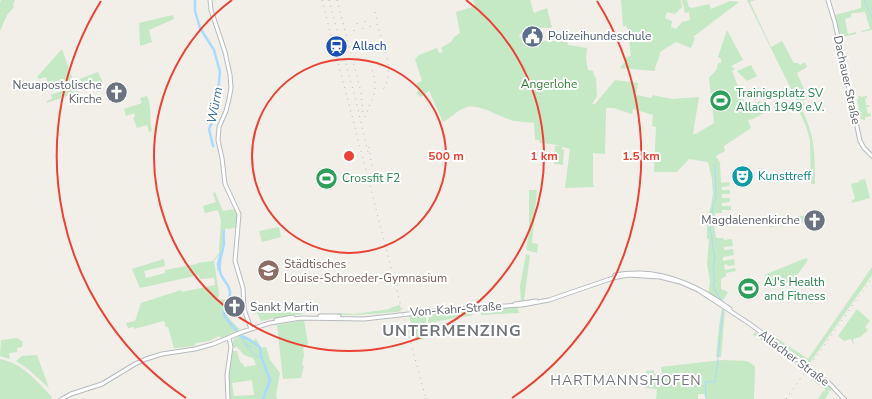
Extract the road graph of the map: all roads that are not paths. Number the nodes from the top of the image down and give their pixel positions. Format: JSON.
{"nodes":[{"id":1,"x":210,"y":0,"type":"edge"},
{"id":2,"x":828,"y":0,"type":"edge"},
{"id":3,"x":872,"y":156,"type":"edge"},
{"id":4,"x":620,"y":275,"type":"joint"},
{"id":5,"x":251,"y":328,"type":"junction"},
{"id":6,"x":229,"y":338,"type":"junction"},
{"id":7,"x":62,"y":399,"type":"edge"},
{"id":8,"x":228,"y":399,"type":"edge"},
{"id":9,"x":844,"y":399,"type":"edge"}],
"edges":[{"from":1,"to":5,"type":"main road"},
{"from":2,"to":3,"type":"main road","name":"Dachauer Straße"},
{"from":4,"to":5,"type":"main road","name":"Von-Kahr-Straße"},
{"from":4,"to":9,"type":"main road","name":"Allacher Straße","bridge":true},
{"from":5,"to":6,"type":"main road","name":"Von-Kahr-Straße"},
{"from":6,"to":7,"type":"main road","name":"Von-Kahr-Straße"},
{"from":6,"to":8,"type":"main road"}]}
